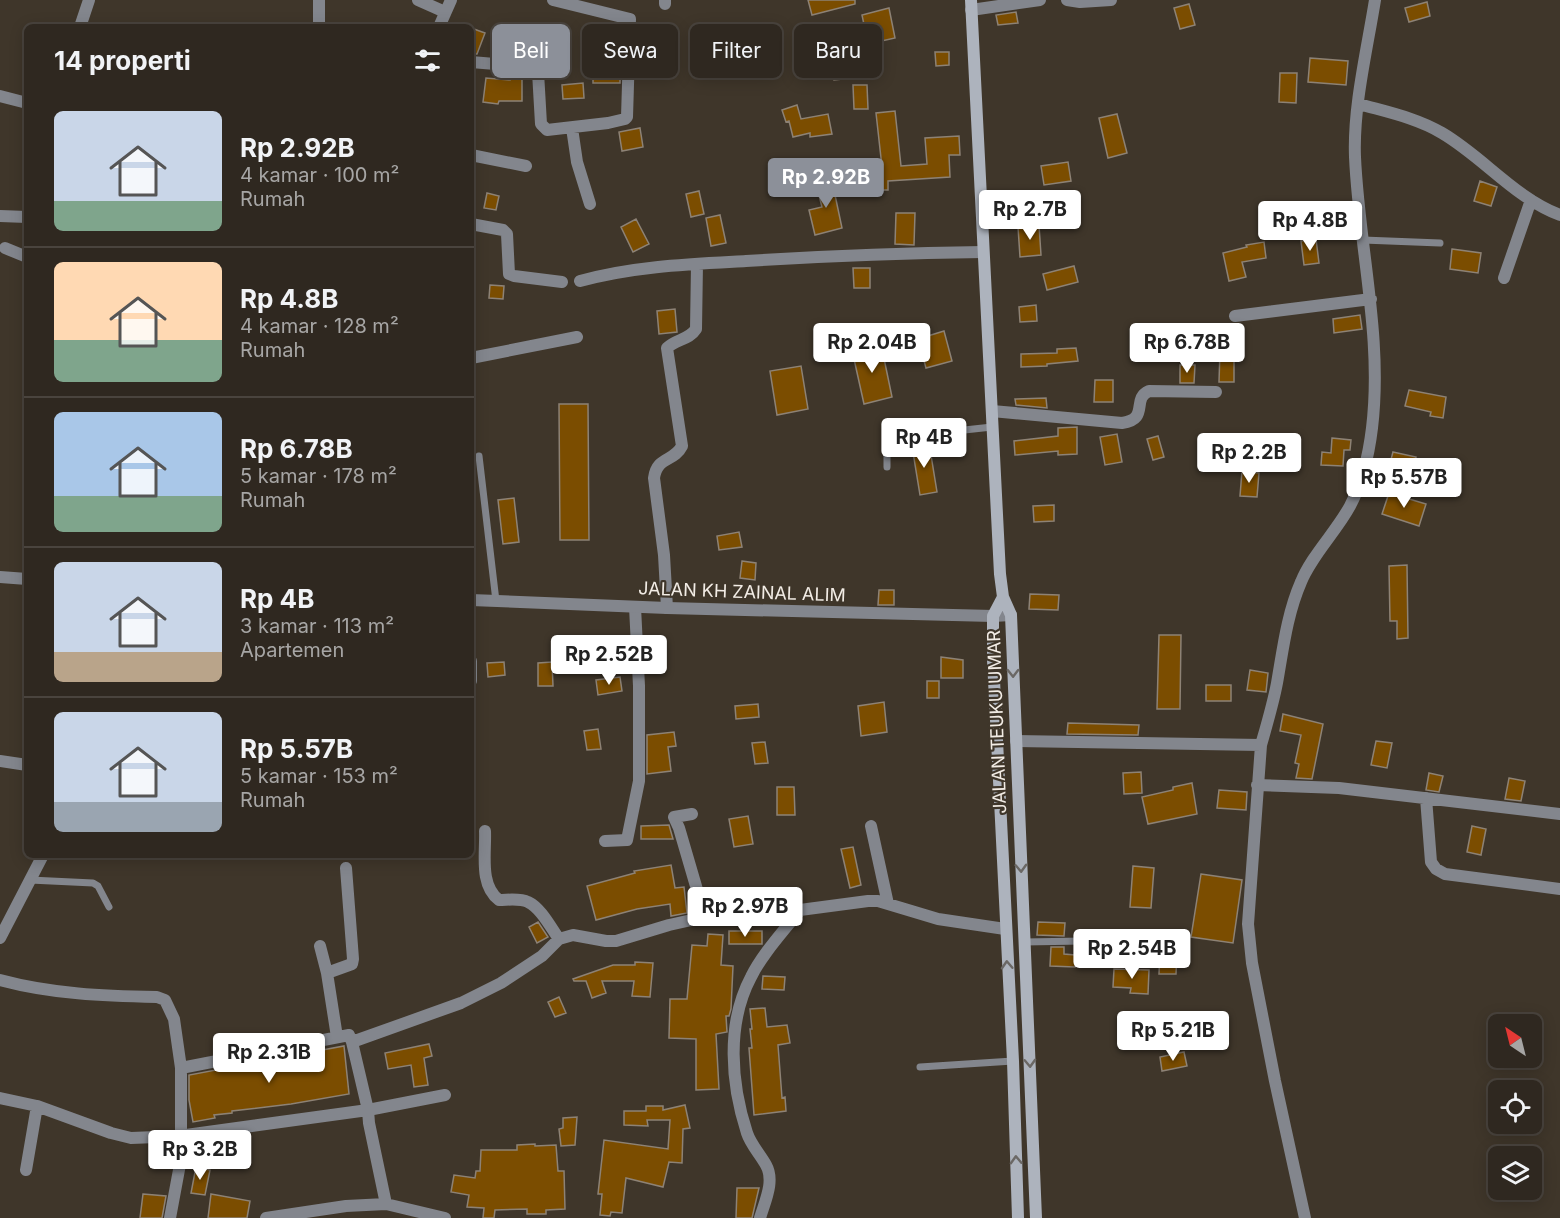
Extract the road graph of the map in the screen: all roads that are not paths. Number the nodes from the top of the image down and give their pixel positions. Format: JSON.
{"nodes":[{"id":1,"x":89,"y":0,"type":"edge"},
{"id":2,"x":319,"y":0,"type":"edge"},
{"id":3,"x":418,"y":0,"type":"edge"},
{"id":4,"x":451,"y":0,"type":"edge"},
{"id":5,"x":553,"y":0,"type":"edge"},
{"id":6,"x":1040,"y":0,"type":"edge"},
{"id":7,"x":1067,"y":0,"type":"edge"},
{"id":8,"x":1111,"y":0,"type":"edge"},
{"id":9,"x":1375,"y":0,"type":"edge"},
{"id":10,"x":971,"y":5,"type":"edge"},
{"id":11,"x":445,"y":12,"type":"junction"},
{"id":12,"x":81,"y":24,"type":"edge"},
{"id":13,"x":319,"y":24,"type":"edge"},
{"id":14,"x":440,"y":24,"type":"edge"},
{"id":15,"x":474,"y":62,"type":"edge"},
{"id":16,"x":0,"y":96,"type":"edge"},
{"id":17,"x":24,"y":102,"type":"edge"},
{"id":18,"x":1359,"y":104,"type":"junction"},
{"id":19,"x":572,"y":128,"type":"junction"},
{"id":20,"x":474,"y":156,"type":"edge"},
{"id":21,"x":526,"y":166,"type":"dead end"},
{"id":22,"x":1531,"y":200,"type":"junction"},
{"id":23,"x":590,"y":204,"type":"dead end"},
{"id":24,"x":1560,"y":215,"type":"edge"},
{"id":25,"x":0,"y":216,"type":"edge"},
{"id":26,"x":24,"y":217,"type":"edge"},
{"id":27,"x":474,"y":225,"type":"edge"},
{"id":28,"x":1363,"y":240,"type":"junction"},
{"id":29,"x":1440,"y":243,"type":"dead end"},
{"id":30,"x":5,"y":248,"type":"dead end"},
{"id":31,"x":983,"y":252,"type":"junction"},
{"id":32,"x":24,"y":256,"type":"edge"},
{"id":33,"x":697,"y":264,"type":"junction"},
{"id":34,"x":1504,"y":278,"type":"dead end"},
{"id":35,"x":580,"y":281,"type":"dead end"},
{"id":36,"x":562,"y":282,"type":"dead end"},
{"id":37,"x":1371,"y":299,"type":"junction"},
{"id":38,"x":1235,"y":316,"type":"dead end"},
{"id":39,"x":577,"y":337,"type":"dead end"},
{"id":40,"x":474,"y":357,"type":"edge"},
{"id":41,"x":1216,"y":392,"type":"dead end"},
{"id":42,"x":992,"y":411,"type":"junction"},
{"id":43,"x":992,"y":427,"type":"junction"},
{"id":44,"x":479,"y":456,"type":"dead end"},
{"id":45,"x":887,"y":466,"type":"dead end"},
{"id":46,"x":0,"y":578,"type":"edge"},
{"id":47,"x":24,"y":579,"type":"edge"},
{"id":48,"x":1003,"y":597,"type":"junction"},
{"id":49,"x":474,"y":600,"type":"edge"},
{"id":50,"x":496,"y":601,"type":"junction"},
{"id":51,"x":635,"y":607,"type":"junction"},
{"id":52,"x":667,"y":608,"type":"junction"},
{"id":53,"x":1011,"y":615,"type":"junction"},
{"id":54,"x":993,"y":616,"type":"junction"},
{"id":55,"x":1016,"y":741,"type":"junction"},
{"id":56,"x":1261,"y":744,"type":"junction"},
{"id":57,"x":0,"y":761,"type":"edge"},
{"id":58,"x":24,"y":765,"type":"edge"},
{"id":59,"x":1257,"y":785,"type":"junction"},
{"id":60,"x":1426,"y":798,"type":"junction"},
{"id":61,"x":692,"y":814,"type":"dead end"},
{"id":62,"x":1560,"y":814,"type":"edge"},
{"id":63,"x":871,"y":826,"type":"dead end"},
{"id":64,"x":485,"y":831,"type":"dead end"},
{"id":65,"x":605,"y":841,"type":"dead end"},
{"id":66,"x":41,"y":858,"type":"edge"},
{"id":67,"x":346,"y":868,"type":"dead end"},
{"id":68,"x":30,"y":880,"type":"junction"},
{"id":69,"x":1560,"y":889,"type":"edge"},
{"id":70,"x":888,"y":904,"type":"junction"},
{"id":71,"x":109,"y":907,"type":"dead end"},
{"id":72,"x":800,"y":910,"type":"junction"},
{"id":73,"x":705,"y":916,"type":"junction"},
{"id":74,"x":1005,"y":929,"type":"junction"},
{"id":75,"x":0,"y":938,"type":"edge"},
{"id":76,"x":559,"y":939,"type":"junction"},
{"id":77,"x":1142,"y":940,"type":"dead end"},
{"id":78,"x":1024,"y":942,"type":"junction"},
{"id":79,"x":320,"y":946,"type":"dead end"},
{"id":80,"x":327,"y":973,"type":"junction"},
{"id":81,"x":0,"y":980,"type":"edge"},
{"id":82,"x":1027,"y":1000,"type":"junction"},
{"id":83,"x":1009,"y":1002,"type":"junction"},
{"id":84,"x":337,"y":1037,"type":"junction"},
{"id":85,"x":352,"y":1042,"type":"junction"},
{"id":86,"x":1013,"y":1061,"type":"junction"},
{"id":87,"x":920,"y":1067,"type":"dead end"},
{"id":88,"x":181,"y":1068,"type":"junction"},
{"id":89,"x":445,"y":1095,"type":"dead end"},
{"id":90,"x":0,"y":1098,"type":"edge"},
{"id":91,"x":37,"y":1107,"type":"junction"},
{"id":92,"x":368,"y":1110,"type":"junction"},
{"id":93,"x":182,"y":1136,"type":"junction"},
{"id":94,"x":26,"y":1170,"type":"dead end"},
{"id":95,"x":386,"y":1204,"type":"junction"},
{"id":96,"x":438,"y":1217,"type":"edge"},
{"id":97,"x":170,"y":1218,"type":"edge"},
{"id":98,"x":266,"y":1218,"type":"edge"},
{"id":99,"x":760,"y":1218,"type":"edge"},
{"id":100,"x":1018,"y":1218,"type":"edge"},
{"id":101,"x":1036,"y":1218,"type":"edge"},
{"id":102,"x":1305,"y":1218,"type":"edge"}],
"edges":[{"from":1,"to":12,"type":"street"},
{"from":2,"to":13,"type":"street"},
{"from":3,"to":11,"type":"street"},
{"from":4,"to":11,"type":"street"},
{"from":5,"to":19,"type":"street"},
{"from":6,"to":10,"type":"street"},
{"from":7,"to":8,"type":"street"},
{"from":9,"to":18,"type":"street"},
{"from":10,"to":31,"type":"main road"},
{"from":11,"to":14,"type":"street"},
{"from":15,"to":19,"type":"street"},
{"from":16,"to":17,"type":"street"},
{"from":18,"to":22,"type":"street"},
{"from":18,"to":28,"type":"street"},
{"from":19,"to":23,"type":"street"},
{"from":20,"to":21,"type":"street"},
{"from":22,"to":24,"type":"street"},
{"from":22,"to":34,"type":"street"},
{"from":25,"to":26,"type":"street"},
{"from":27,"to":36,"type":"street"},
{"from":28,"to":29,"type":"lane"},
{"from":28,"to":37,"type":"street"},
{"from":30,"to":32,"type":"street"},
{"from":31,"to":33,"type":"street"},
{"from":31,"to":42,"type":"main road"},
{"from":33,"to":35,"type":"street"},
{"from":33,"to":52,"type":"street"},
{"from":37,"to":38,"type":"street"},
{"from":37,"to":56,"type":"street"},
{"from":39,"to":40,"type":"street"},
{"from":41,"to":42,"type":"street"},
{"from":42,"to":43,"type":"main road"},
{"from":43,"to":45,"type":"lane"},
{"from":43,"to":48,"type":"main road"},
{"from":44,"to":50,"type":"lane"},
{"from":46,"to":47,"type":"street"},
{"from":48,"to":53,"type":"main road","name":"JALAN TEUKU UMAR"},
{"from":48,"to":54,"type":"main road","name":"JALAN TEUKU UMAR"},
{"from":49,"to":50,"type":"street","name":"JALAN KH ZAINAL ALIM"},
{"from":50,"to":51,"type":"street","name":"JALAN KH ZAINAL ALIM"},
{"from":51,"to":52,"type":"street","name":"JALAN KH ZAINAL ALIM"},
{"from":51,"to":65,"type":"street"},
{"from":52,"to":54,"type":"street","name":"JALAN KH ZAINAL ALIM"},
{"from":53,"to":54,"type":"street","name":"JALAN KH ZAINAL ALIM"},
{"from":53,"to":55,"type":"main road","name":"JALAN TEUKU UMAR","one_way":true},
{"from":54,"to":74,"type":"main road","name":"JALAN TEUKU UMAR"},
{"from":55,"to":56,"type":"street"},
{"from":55,"to":78,"type":"main road","name":"JALAN TEUKU UMAR","one_way":true},
{"from":56,"to":59,"type":"street"},
{"from":57,"to":58,"type":"street"},
{"from":59,"to":60,"type":"street"},
{"from":59,"to":102,"type":"street"},
{"from":60,"to":62,"type":"street"},
{"from":60,"to":69,"type":"street"},
{"from":61,"to":73,"type":"street"},
{"from":63,"to":70,"type":"street"},
{"from":64,"to":76,"type":"street"},
{"from":66,"to":68,"type":"street"},
{"from":67,"to":80,"type":"street"},
{"from":68,"to":71,"type":"lane"},
{"from":68,"to":75,"type":"street"},
{"from":70,"to":72,"type":"street"},
{"from":70,"to":74,"type":"street"},
{"from":72,"to":73,"type":"street"},
{"from":72,"to":99,"type":"street"},
{"from":73,"to":76,"type":"street"},
{"from":83,"to":74,"type":"main road","name":"JALAN TEUKU UMAR","one_way":true},
{"from":76,"to":85,"type":"street"},
{"from":77,"to":78,"type":"lane"},
{"from":78,"to":82,"type":"main road","name":"JALAN TEUKU UMAR"},
{"from":79,"to":80,"type":"street"},
{"from":80,"to":84,"type":"street"},
{"from":81,"to":88,"type":"street"},
{"from":82,"to":83,"type":"main road"},
{"from":82,"to":101,"type":"main road","name":"JALAN TEUKU UMAR","one_way":true},
{"from":83,"to":86,"type":"main road","name":"JALAN TEUKU UMAR"},
{"from":84,"to":85,"type":"street"},
{"from":84,"to":88,"type":"street"},
{"from":85,"to":92,"type":"street"},
{"from":86,"to":87,"type":"lane"},
{"from":100,"to":86,"type":"main road","name":"JALAN TEUKU UMAR","one_way":true},
{"from":88,"to":93,"type":"street"},
{"from":89,"to":92,"type":"street"},
{"from":90,"to":91,"type":"street"},
{"from":91,"to":93,"type":"street"},
{"from":91,"to":94,"type":"street"},
{"from":92,"to":93,"type":"street"},
{"from":92,"to":95,"type":"street"},
{"from":93,"to":97,"type":"street"},
{"from":95,"to":96,"type":"street"},
{"from":95,"to":98,"type":"street"}]}
